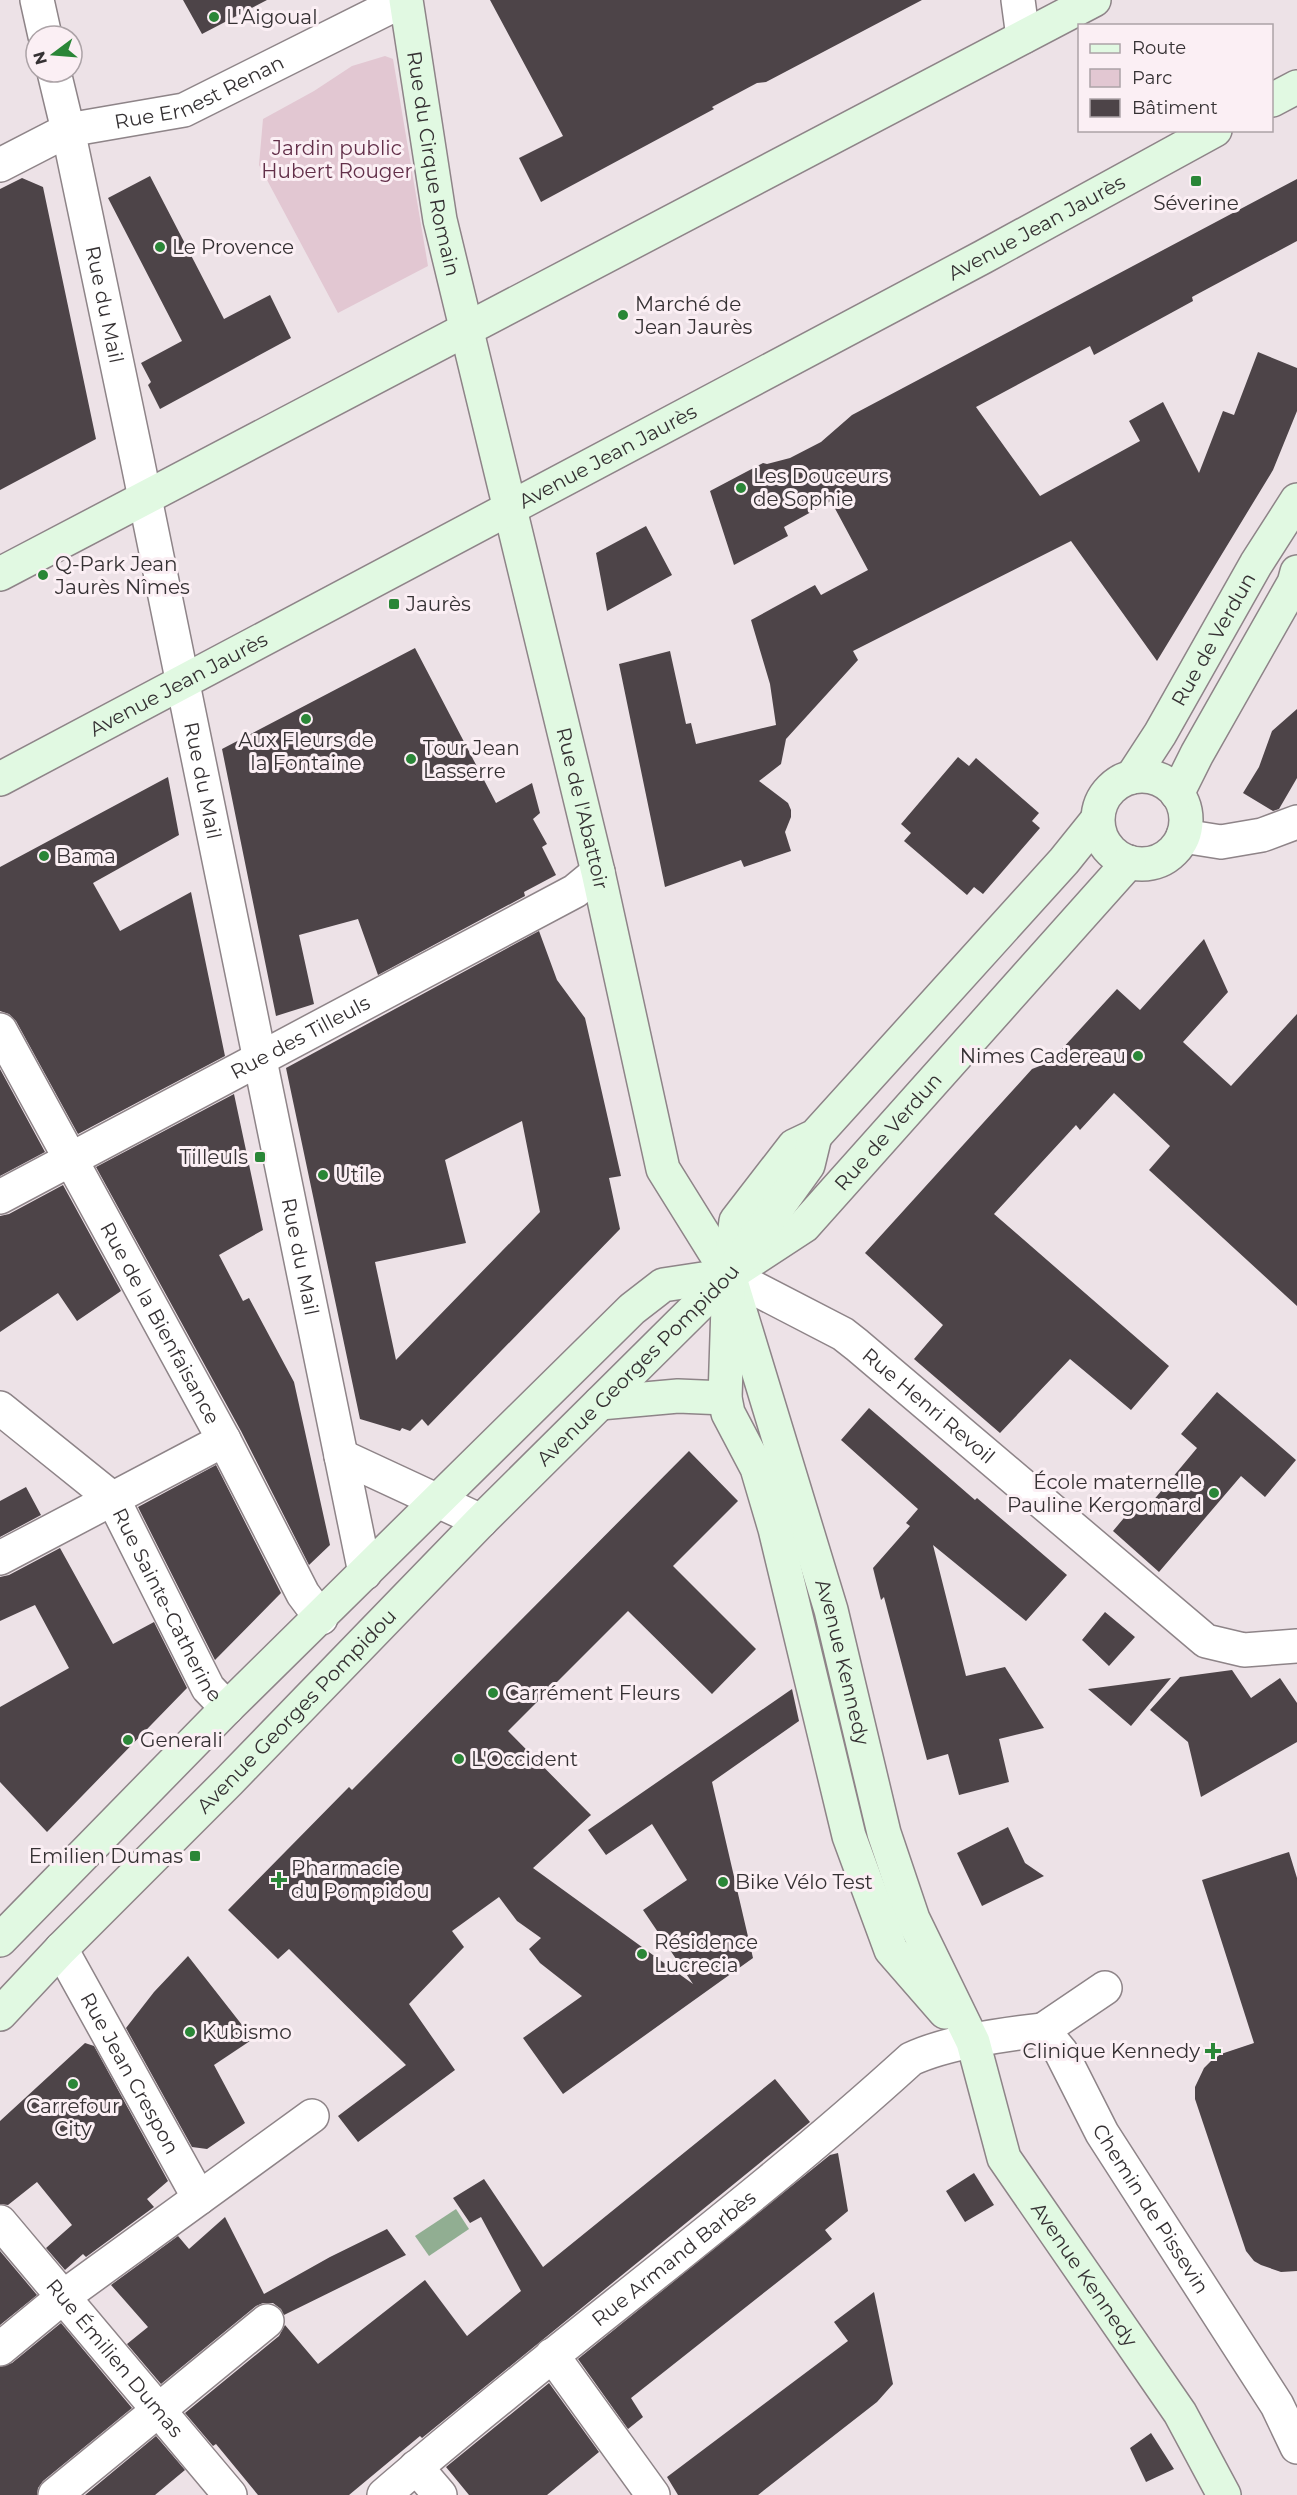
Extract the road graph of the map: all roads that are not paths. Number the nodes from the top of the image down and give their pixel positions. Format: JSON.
{"nodes":[{"id":1,"x":37,"y":0,"type":"edge"},
{"id":2,"x":392,"y":0,"type":"edge"},
{"id":3,"x":406,"y":0,"type":"edge"},
{"id":4,"x":1018,"y":0,"type":"edge"},
{"id":5,"x":1094,"y":0,"type":"edge"},
{"id":6,"x":42,"y":24,"type":"edge"},
{"id":7,"x":1023,"y":38,"type":"junction"},
{"id":8,"x":57,"y":84,"type":"edge"},
{"id":9,"x":1297,"y":87,"type":"edge"},
{"id":10,"x":1273,"y":99,"type":"edge"},
{"id":11,"x":68,"y":130,"type":"junction"},
{"id":12,"x":1211,"y":132,"type":"edge"},
{"id":13,"x":0,"y":165,"type":"edge"},
{"id":14,"x":466,"y":327,"type":"junction"},
{"id":15,"x":143,"y":498,"type":"junction"},
{"id":16,"x":1297,"y":500,"type":"edge"},
{"id":17,"x":509,"y":509,"type":"junction"},
{"id":18,"x":1297,"y":572,"type":"edge"},
{"id":19,"x":0,"y":574,"type":"edge"},
{"id":20,"x":182,"y":683,"type":"junction"},
{"id":21,"x":1132,"y":777,"type":"junction"},
{"id":22,"x":0,"y":779,"type":"edge"},
{"id":23,"x":1177,"y":794,"type":"junction"},
{"id":24,"x":1097,"y":820,"type":"junction"},
{"id":25,"x":1297,"y":822,"type":"edge"},
{"id":26,"x":1184,"y":836,"type":"junction"},
{"id":27,"x":1129,"y":862,"type":"junction"},
{"id":28,"x":598,"y":872,"type":"junction"},
{"id":29,"x":0,"y":1030,"type":"edge"},
{"id":30,"x":260,"y":1059,"type":"junction"},
{"id":31,"x":70,"y":1160,"type":"junction"},
{"id":32,"x":0,"y":1197,"type":"edge"},
{"id":33,"x":729,"y":1275,"type":"junction"},
{"id":34,"x":725,"y":1398,"type":"junction"},
{"id":35,"x":600,"y":1403,"type":"junction"},
{"id":36,"x":0,"y":1408,"type":"edge"},
{"id":37,"x":224,"y":1440,"type":"junction"},
{"id":38,"x":341,"y":1456,"type":"junction"},
{"id":39,"x":113,"y":1499,"type":"junction"},
{"id":40,"x":437,"y":1500,"type":"junction"},
{"id":41,"x":481,"y":1521,"type":"junction"},
{"id":42,"x":0,"y":1558,"type":"edge"},
{"id":43,"x":365,"y":1573,"type":"junction"},
{"id":44,"x":321,"y":1618,"type":"junction"},
{"id":45,"x":1297,"y":1646,"type":"edge"},
{"id":46,"x":227,"y":1707,"type":"junction"},
{"id":47,"x":0,"y":1940,"type":"edge"},
{"id":48,"x":61,"y":1948,"type":"junction"},
{"id":49,"x":1105,"y":1988,"type":"dead end"},
{"id":50,"x":0,"y":2014,"type":"edge"},
{"id":51,"x":1043,"y":2030,"type":"junction"},
{"id":52,"x":973,"y":2042,"type":"junction"},
{"id":53,"x":312,"y":2116,"type":"dead end"},
{"id":54,"x":199,"y":2198,"type":"junction"},
{"id":55,"x":0,"y":2222,"type":"edge"},
{"id":56,"x":63,"y":2297,"type":"junction"},
{"id":57,"x":267,"y":2321,"type":"dead end"},
{"id":58,"x":0,"y":2349,"type":"edge"},
{"id":59,"x":552,"y":2355,"type":"junction"},
{"id":60,"x":159,"y":2409,"type":"junction"},
{"id":61,"x":1297,"y":2447,"type":"edge"},
{"id":62,"x":416,"y":2467,"type":"junction"},
{"id":63,"x":55,"y":2495,"type":"edge"},
{"id":64,"x":230,"y":2495,"type":"edge"},
{"id":65,"x":384,"y":2495,"type":"edge"},
{"id":66,"x":440,"y":2495,"type":"edge"},
{"id":67,"x":653,"y":2495,"type":"edge"},
{"id":68,"x":1224,"y":2495,"type":"edge"}],
"edges":[{"from":1,"to":6,"type":"street"},
{"from":2,"to":11,"type":"street","name":"Rue Ernest Renan"},
{"from":3,"to":14,"type":"main road","name":"Rue du Cirque Romain"},
{"from":4,"to":7,"type":"street"},
{"from":5,"to":7,"type":"main road"},
{"from":7,"to":14,"type":"main road"},
{"from":8,"to":11,"type":"street","name":"Rue du Mail"},
{"from":9,"to":10,"type":"main road"},
{"from":11,"to":13,"type":"street","name":"Rue Ernest Renan"},
{"from":11,"to":15,"type":"street","name":"Rue du Mail"},
{"from":12,"to":17,"type":"main road","name":"Avenue Jean Jaurès"},
{"from":14,"to":15,"type":"main road"},
{"from":14,"to":17,"type":"main road","name":"Rue de l'Abattoir"},
{"from":15,"to":19,"type":"main road"},
{"from":15,"to":20,"type":"street","name":"Rue du Mail"},
{"from":16,"to":21,"type":"main road","name":"Rue de Verdun"},
{"from":17,"to":20,"type":"main road","name":"Avenue Jean Jaurès"},
{"from":17,"to":28,"type":"main road","name":"Rue de l'Abattoir"},
{"from":18,"to":23,"type":"main road","name":"Rue de Verdun"},
{"from":20,"to":22,"type":"main road","name":"Avenue Jean Jaurès"},
{"from":20,"to":30,"type":"street","name":"Rue du Mail"},
{"from":21,"to":23,"type":"main road"},
{"from":21,"to":24,"type":"main road","name":"Rue de Verdun"},
{"from":23,"to":26,"type":"main road"},
{"from":24,"to":27,"type":"main road"},
{"from":24,"to":33,"type":"main road","name":"Rue de Verdun"},
{"from":25,"to":26,"type":"street"},
{"from":26,"to":27,"type":"main road"},
{"from":27,"to":33,"type":"main road","name":"Rue de Verdun"},
{"from":28,"to":30,"type":"street","name":"Rue des Tilleuls"},
{"from":28,"to":33,"type":"main road","name":"Rue de l'Abattoir"},
{"from":29,"to":31,"type":"street","name":"Rue de la Bienfaisance"},
{"from":30,"to":31,"type":"street","name":"Rue des Tilleuls"},
{"from":30,"to":38,"type":"street","name":"Rue du Mail"},
{"from":31,"to":32,"type":"street","name":"Rue des Tilleuls"},
{"from":31,"to":37,"type":"street","name":"Rue de la Bienfaisance"},
{"from":33,"to":34,"type":"main road"},
{"from":33,"to":35,"type":"main road","name":"Avenue Georges Pompidou"},
{"from":33,"to":40,"type":"main road","name":"Avenue Georges Pompidou"},
{"from":33,"to":45,"type":"street","name":"Rue Henri Revoil"},
{"from":33,"to":52,"type":"main road","name":"Avenue Kennedy"},
{"from":34,"to":35,"type":"main road"},
{"from":34,"to":52,"type":"main road","name":"Avenue Kennedy"},
{"from":35,"to":41,"type":"main road","name":"Avenue Georges Pompidou"},
{"from":36,"to":39,"type":"street","name":"Rue Sainte-Catherine"},
{"from":37,"to":39,"type":"street"},
{"from":37,"to":44,"type":"street","name":"Rue de la Bienfaisance"},
{"from":38,"to":40,"type":"street"},
{"from":38,"to":43,"type":"street","name":"Rue du Mail"},
{"from":39,"to":42,"type":"street"},
{"from":39,"to":46,"type":"street","name":"Rue Sainte-Catherine"},
{"from":40,"to":41,"type":"street"},
{"from":40,"to":43,"type":"main road","name":"Avenue Georges Pompidou"},
{"from":41,"to":48,"type":"main road","name":"Avenue Georges Pompidou"},
{"from":43,"to":44,"type":"main road","name":"Avenue Georges Pompidou"},
{"from":44,"to":46,"type":"main road","name":"Avenue Georges Pompidou"},
{"from":46,"to":47,"type":"main road","name":"Avenue Georges Pompidou"},
{"from":48,"to":50,"type":"main road","name":"Avenue Georges Pompidou"},
{"from":48,"to":54,"type":"street","name":"Rue Jean Crespon"},
{"from":49,"to":51,"type":"street"},
{"from":51,"to":52,"type":"street"},
{"from":51,"to":61,"type":"street","name":"Chemin de Pissevin"},
{"from":52,"to":59,"type":"street","name":"Rue Armand Barbès"},
{"from":52,"to":68,"type":"main road","name":"Avenue Kennedy"},
{"from":53,"to":54,"type":"street"},
{"from":54,"to":56,"type":"street"},
{"from":55,"to":56,"type":"street","name":"Rue Émilien Dumas"},
{"from":56,"to":58,"type":"street"},
{"from":56,"to":60,"type":"street","name":"Rue Émilien Dumas"},
{"from":57,"to":60,"type":"street"},
{"from":59,"to":62,"type":"street","name":"Rue Armand Barbès"},
{"from":59,"to":67,"type":"street"},
{"from":60,"to":63,"type":"street"},
{"from":60,"to":64,"type":"street","name":"Rue Émilien Dumas"},
{"from":62,"to":65,"type":"street","name":"Rue Armand Barbès"},
{"from":62,"to":66,"type":"street"}]}
